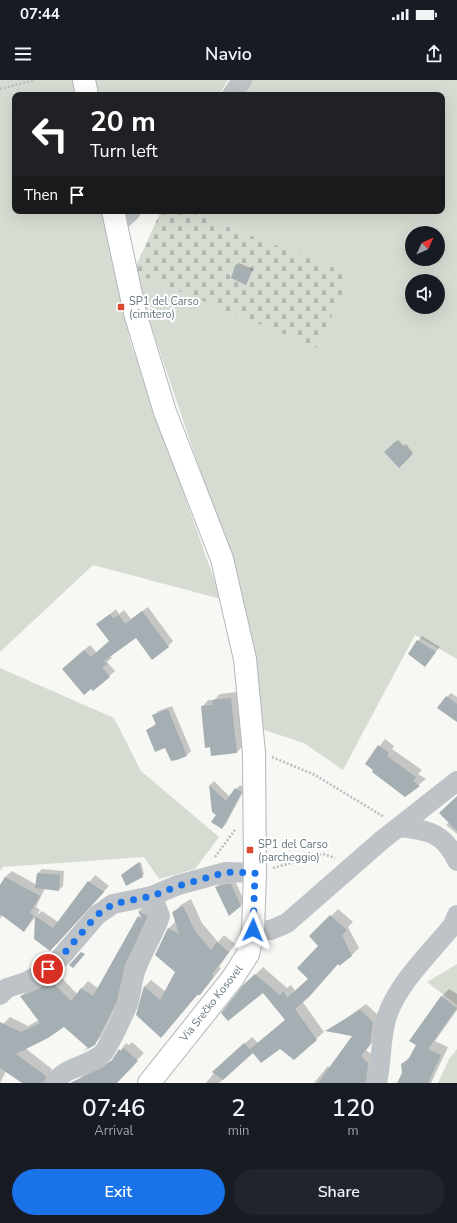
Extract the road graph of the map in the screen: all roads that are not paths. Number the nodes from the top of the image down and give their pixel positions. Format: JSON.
{"nodes":[{"id":1,"x":84,"y":80,"type":"edge"},
{"id":2,"x":242,"y":80,"type":"edge"},
{"id":3,"x":86,"y":92,"type":"edge"},
{"id":4,"x":234,"y":92,"type":"edge"},
{"id":5,"x":120,"y":216,"type":"edge"},
{"id":6,"x":457,"y":781,"type":"edge"},
{"id":7,"x":399,"y":826,"type":"junction"},
{"id":8,"x":457,"y":861,"type":"edge"},
{"id":9,"x":255,"y":873,"type":"junction"},
{"id":10,"x":152,"y":896,"type":"junction"},
{"id":11,"x":457,"y":915,"type":"edge"},
{"id":12,"x":253,"y":930,"type":"junction"},
{"id":13,"x":2,"y":989,"type":"edge"},
{"id":14,"x":55,"y":1083,"type":"edge"},
{"id":15,"x":149,"y":1083,"type":"edge"},
{"id":16,"x":377,"y":1083,"type":"edge"}],
"edges":[{"from":1,"to":3,"type":"main road"},
{"from":2,"to":4,"type":"street"},
{"from":5,"to":9,"type":"main road","name":"Via Srečko Kosovel"},
{"from":6,"to":7,"type":"street"},
{"from":7,"to":8,"type":"street"},
{"from":7,"to":12,"type":"street"},
{"from":9,"to":10,"type":"street"},
{"from":9,"to":12,"type":"main road","name":"Via Srečko Kosovel"},
{"from":10,"to":13,"type":"street"},
{"from":10,"to":14,"type":"street"},
{"from":11,"to":16,"type":"street"},
{"from":12,"to":15,"type":"main road","name":"Via Srečko Kosovel"}]}
